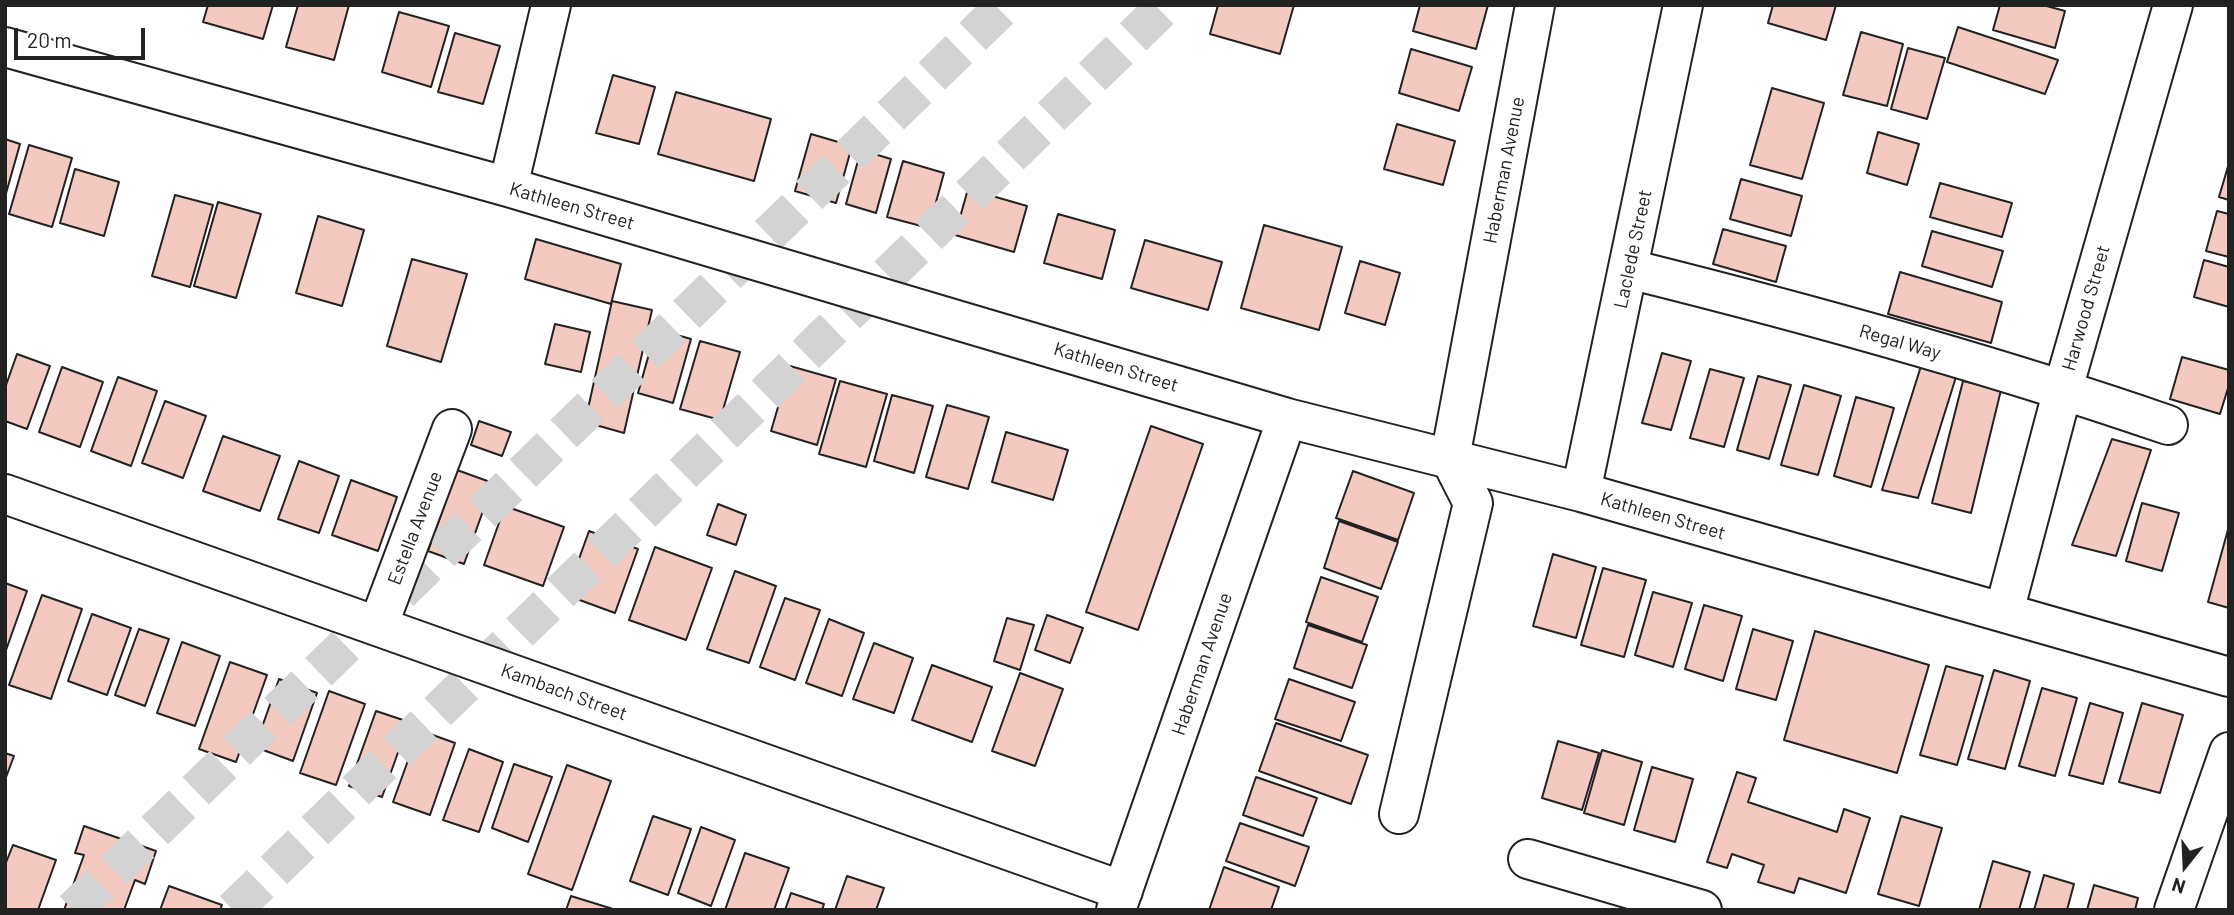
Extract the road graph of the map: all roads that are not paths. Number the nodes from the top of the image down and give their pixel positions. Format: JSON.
{"nodes":[{"id":1,"x":551,"y":5,"type":"edge"},
{"id":2,"x":1535,"y":5,"type":"edge"},
{"id":3,"x":1683,"y":5,"type":"edge"},
{"id":4,"x":2173,"y":5,"type":"edge"},
{"id":5,"x":5,"y":47,"type":"edge"},
{"id":6,"x":508,"y":187,"type":"junction"},
{"id":7,"x":1629,"y":269,"type":"junction"},
{"id":8,"x":2063,"y":389,"type":"junction"},
{"id":9,"x":1287,"y":418,"type":"junction"},
{"id":10,"x":2168,"y":425,"type":"dead end"},
{"id":11,"x":452,"y":429,"type":"dead end"},
{"id":12,"x":1450,"y":458,"type":"junction"},
{"id":13,"x":1581,"y":492,"type":"junction"},
{"id":14,"x":5,"y":494,"type":"edge"},
{"id":15,"x":2004,"y":612,"type":"junction"},
{"id":16,"x":378,"y":626,"type":"junction"},
{"id":17,"x":2229,"y":677,"type":"edge"},
{"id":18,"x":2229,"y":752,"type":"edge"},
{"id":19,"x":1399,"y":814,"type":"dead end"},
{"id":20,"x":1528,"y":859,"type":"dead end"},
{"id":21,"x":1119,"y":900,"type":"edge"},
{"id":22,"x":1702,"y":910,"type":"edge"},
{"id":23,"x":2174,"y":910,"type":"edge"}],
"edges":[{"from":1,"to":6,"type":"street"},
{"from":2,"to":12,"type":"street","name":"Haberman Avenue"},
{"from":3,"to":7,"type":"street","name":"Laclede Street"},
{"from":4,"to":8,"type":"street","name":"Harwood Street"},
{"from":5,"to":6,"type":"street","name":"Kathleen Street"},
{"from":6,"to":9,"type":"street","name":"Kathleen Street"},
{"from":7,"to":8,"type":"street","name":"Regal Way"},
{"from":7,"to":13,"type":"street","name":"Laclede Street"},
{"from":8,"to":10,"type":"street","name":"Regal Way"},
{"from":8,"to":15,"type":"street","name":"Harwood Street"},
{"from":9,"to":12,"type":"street","name":"Kathleen Street"},
{"from":9,"to":21,"type":"street","name":"Haberman Avenue"},
{"from":11,"to":16,"type":"street","name":"Estella Avenue"},
{"from":12,"to":13,"type":"street","name":"Kathleen Street"},
{"from":12,"to":19,"type":"street"},
{"from":13,"to":15,"type":"street","name":"Kathleen Street"},
{"from":14,"to":16,"type":"street","name":"Kambach Street"},
{"from":15,"to":17,"type":"street","name":"Kathleen Street"},
{"from":16,"to":21,"type":"street","name":"Kambach Street"},
{"from":18,"to":23,"type":"street"},
{"from":20,"to":22,"type":"street"}]}
